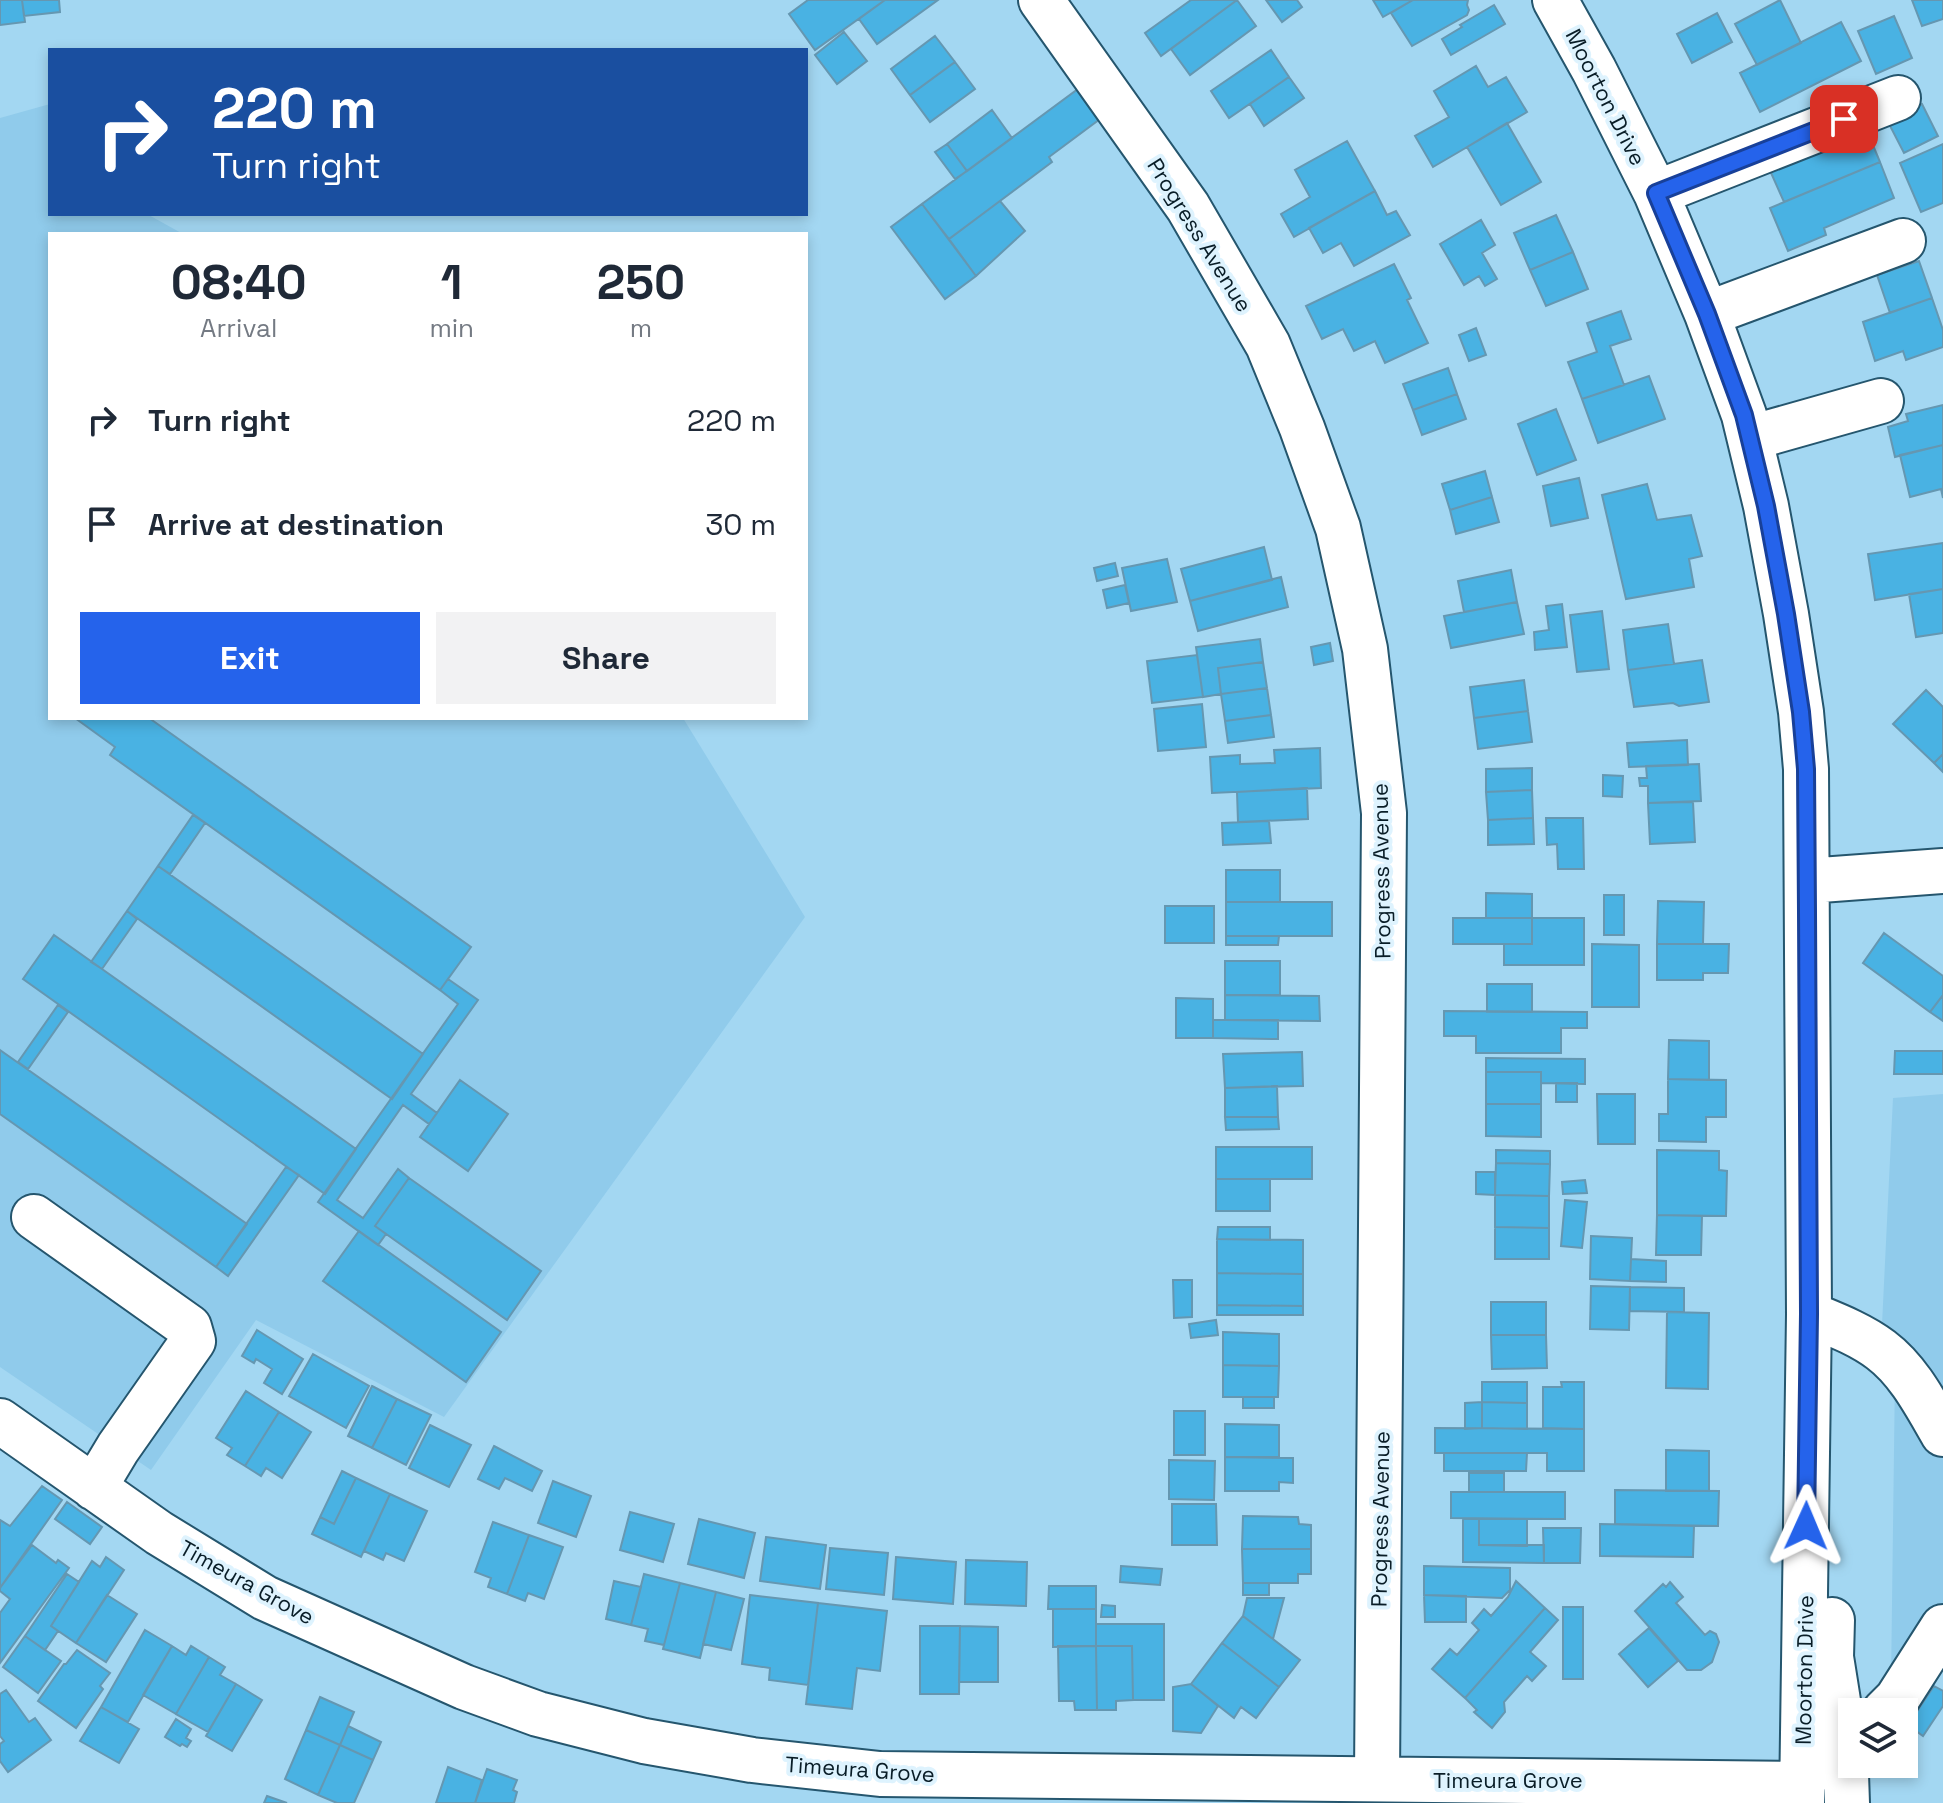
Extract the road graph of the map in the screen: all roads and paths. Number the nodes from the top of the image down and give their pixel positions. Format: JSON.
{"nodes":[{"id":1,"x":1041,"y":0,"type":"edge"},
{"id":2,"x":1555,"y":0,"type":"edge"},
{"id":3,"x":1898,"y":98,"type":"dead end"},
{"id":4,"x":1656,"y":193,"type":"junction"},
{"id":5,"x":1903,"y":241,"type":"dead end"},
{"id":6,"x":1707,"y":314,"type":"junction"},
{"id":7,"x":1881,"y":401,"type":"dead end"},
{"id":8,"x":1750,"y":438,"type":"junction"},
{"id":9,"x":1943,"y":871,"type":"edge"},
{"id":10,"x":1807,"y":881,"type":"junction"},
{"id":11,"x":34,"y":1217,"type":"dead end"},
{"id":12,"x":1822,"y":1320,"type":"junction"},
{"id":13,"x":0,"y":1421,"type":"edge"},
{"id":14,"x":1943,"y":1434,"type":"edge"},
{"id":15,"x":94,"y":1488,"type":"junction"},
{"id":16,"x":1943,"y":1627,"type":"edge"},
{"id":17,"x":1839,"y":1698,"type":"edge"},
{"id":18,"x":1898,"y":1698,"type":"edge"},
{"id":19,"x":1377,"y":1778,"type":"junction"},
{"id":20,"x":1847,"y":1778,"type":"edge"},
{"id":21,"x":1802,"y":1794,"type":"edge"},
{"id":22,"x":1847,"y":1803,"type":"edge"}],
"edges":[{"from":1,"to":19,"type":"street","name":"Progress Avenue"},
{"from":2,"to":4,"type":"street","name":"Moorton Drive"},
{"from":3,"to":4,"type":"street"},
{"from":4,"to":6,"type":"street","name":"Moorton Drive"},
{"from":5,"to":6,"type":"street"},
{"from":6,"to":8,"type":"street","name":"Moorton Drive"},
{"from":7,"to":8,"type":"street"},
{"from":8,"to":10,"type":"street","name":"Moorton Drive"},
{"from":9,"to":10,"type":"street"},
{"from":10,"to":12,"type":"street","name":"Moorton Drive"},
{"from":11,"to":15,"type":"street"},
{"from":12,"to":14,"type":"street"},
{"from":12,"to":17,"type":"street"},
{"from":12,"to":21,"type":"street","name":"Moorton Drive"},
{"from":13,"to":15,"type":"street","name":"Timeura Grove"},
{"from":15,"to":19,"type":"street","name":"Timeura Grove"},
{"from":16,"to":18,"type":"street"},
{"from":19,"to":21,"type":"street","name":"Timeura Grove"},
{"from":20,"to":22,"type":"street"}]}
